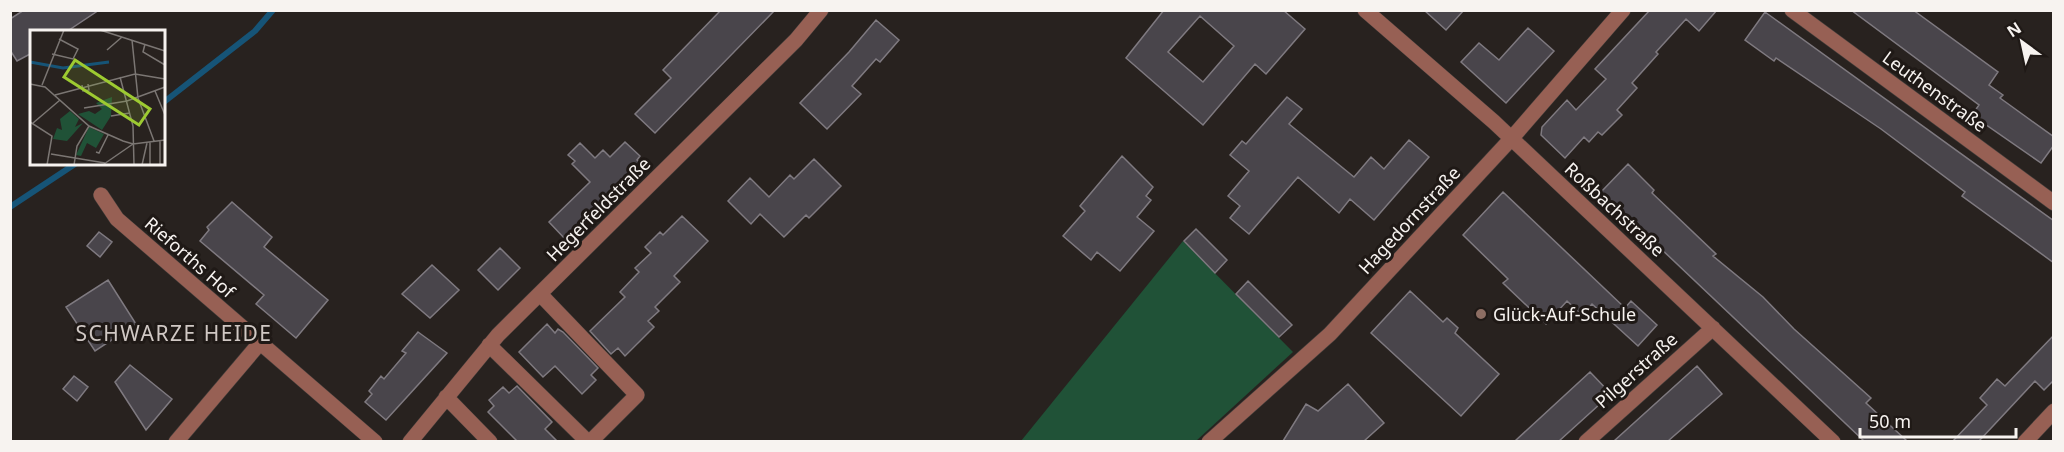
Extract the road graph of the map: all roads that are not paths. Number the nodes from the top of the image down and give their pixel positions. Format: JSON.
{"nodes":[{"id":1,"x":821,"y":10,"type":"edge"},
{"id":2,"x":1365,"y":10,"type":"edge"},
{"id":3,"x":1623,"y":10,"type":"edge"},
{"id":4,"x":1792,"y":10,"type":"edge"},
{"id":5,"x":1511,"y":138,"type":"junction"},
{"id":6,"x":101,"y":195,"type":"dead end"},
{"id":7,"x":2054,"y":203,"type":"edge"},
{"id":8,"x":540,"y":294,"type":"junction"},
{"id":9,"x":1713,"y":328,"type":"junction"},
{"id":10,"x":259,"y":344,"type":"junction"},
{"id":11,"x":489,"y":345,"type":"junction"},
{"id":12,"x":446,"y":397,"type":"junction"},
{"id":13,"x":2054,"y":411,"type":"edge"},
{"id":14,"x":176,"y":441,"type":"edge"},
{"id":15,"x":375,"y":441,"type":"edge"},
{"id":16,"x":410,"y":441,"type":"edge"},
{"id":17,"x":490,"y":441,"type":"edge"},
{"id":18,"x":589,"y":441,"type":"edge"},
{"id":19,"x":1209,"y":441,"type":"edge"},
{"id":20,"x":1586,"y":441,"type":"edge"},
{"id":21,"x":1833,"y":441,"type":"edge"},
{"id":22,"x":2025,"y":441,"type":"edge"}],
"edges":[{"from":1,"to":8,"type":"street","name":"Hegerfeldstraße"},
{"from":2,"to":5,"type":"street","name":"Roßbachstraße"},
{"from":3,"to":5,"type":"street","name":"Hagedornstraße"},
{"from":4,"to":7,"type":"street","name":"Leuthenstraße"},
{"from":5,"to":9,"type":"street","name":"Roßbachstraße"},
{"from":5,"to":19,"type":"street","name":"Hagedornstraße"},
{"from":6,"to":10,"type":"street","name":"Rieforths Hof"},
{"from":8,"to":11,"type":"street","name":"Hegerfeldstraße"},
{"from":8,"to":18,"type":"street"},
{"from":9,"to":20,"type":"street","name":"Pilgerstraße"},
{"from":9,"to":21,"type":"street","name":"Roßbachstraße"},
{"from":10,"to":14,"type":"street"},
{"from":10,"to":15,"type":"street","name":"Rieforths Hof"},
{"from":11,"to":12,"type":"street","name":"Hegerfeldstraße"},
{"from":11,"to":18,"type":"street"},
{"from":12,"to":16,"type":"street","name":"Hegerfeldstraße"},
{"from":12,"to":17,"type":"street"},
{"from":13,"to":22,"type":"street"}]}
